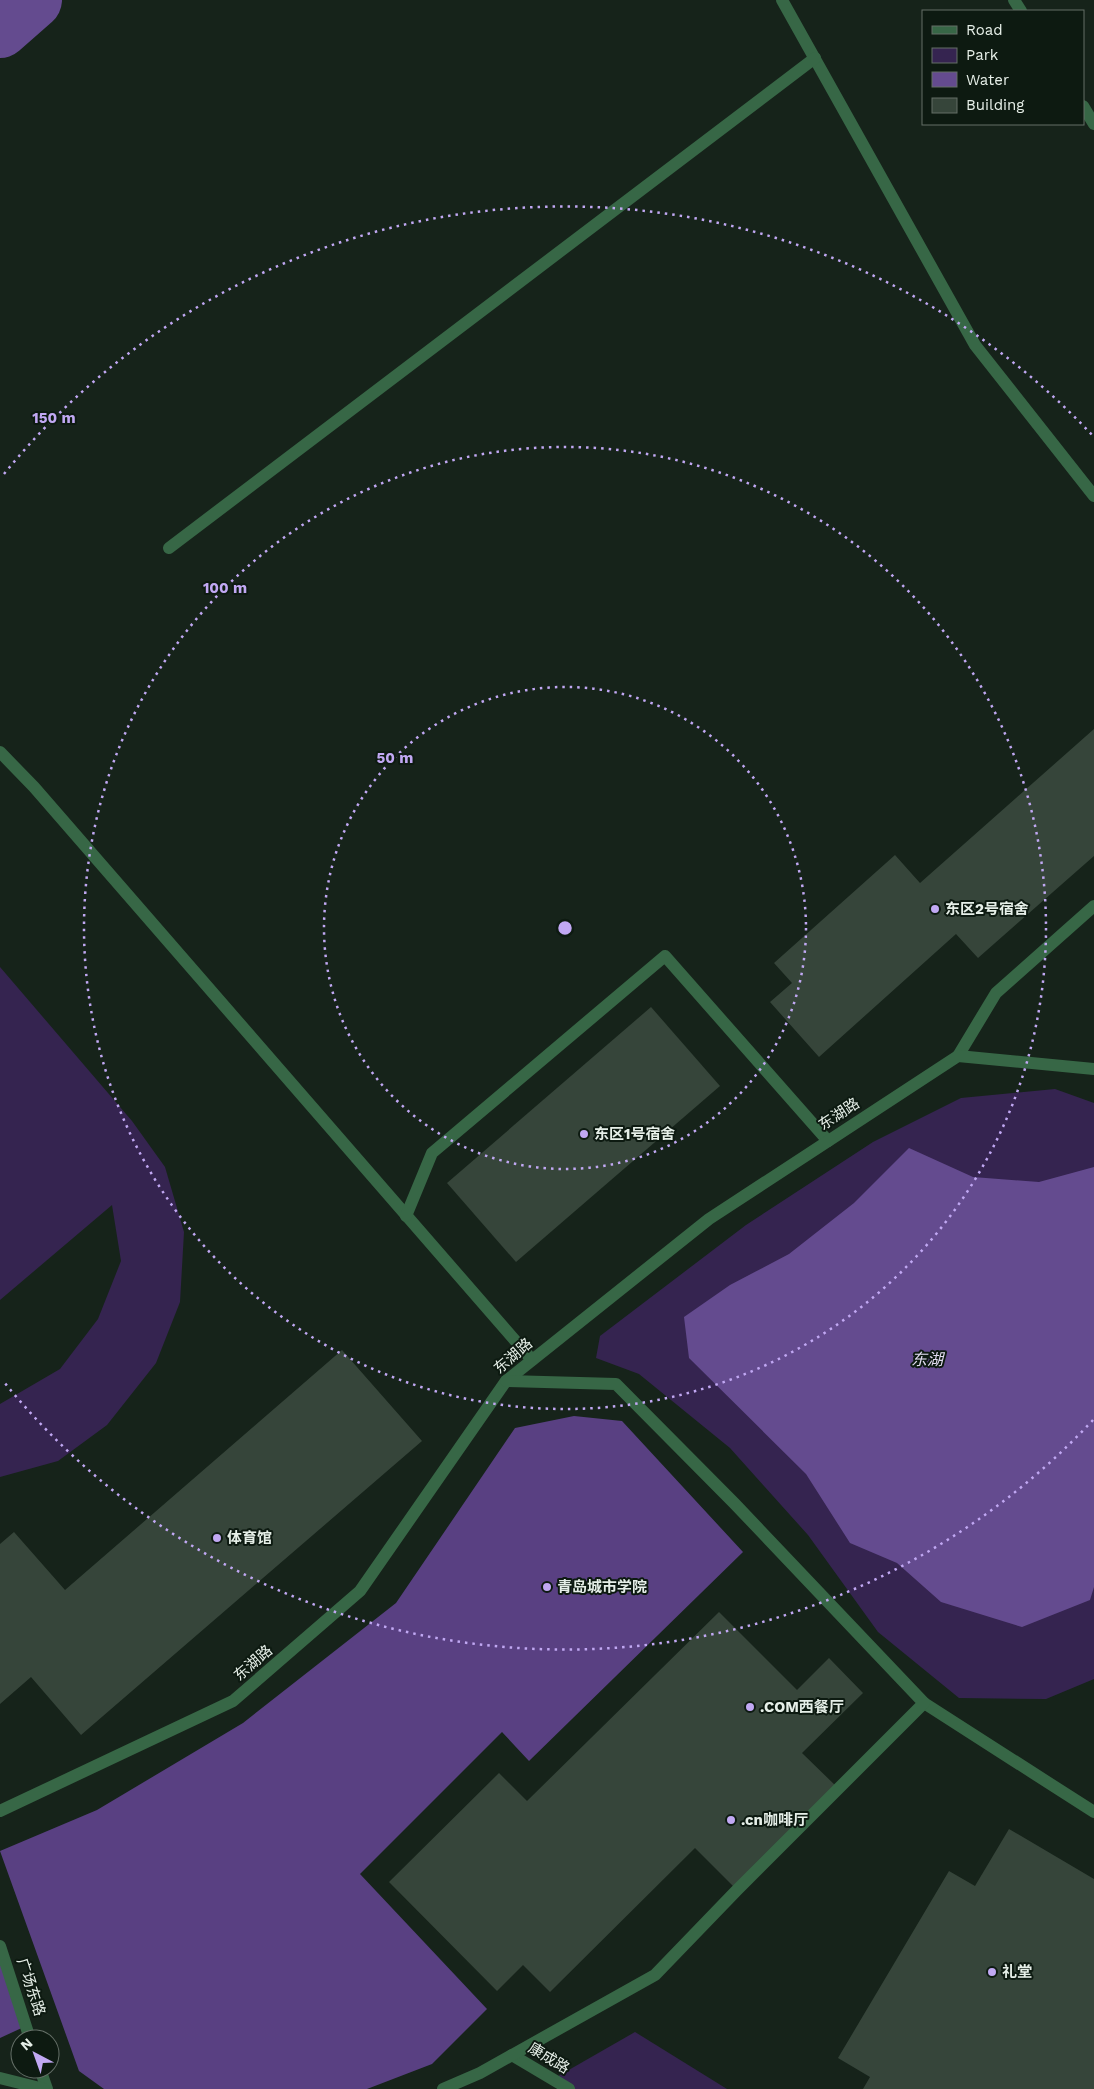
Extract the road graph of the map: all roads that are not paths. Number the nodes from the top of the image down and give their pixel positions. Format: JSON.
{"nodes":[{"id":1,"x":782,"y":0,"type":"edge"},
{"id":2,"x":815,"y":58,"type":"junction"},
{"id":3,"x":1084,"y":108,"type":"edge"},
{"id":4,"x":1094,"y":124,"type":"edge"},
{"id":5,"x":1094,"y":496,"type":"edge"},
{"id":6,"x":169,"y":548,"type":"dead end"},
{"id":7,"x":0,"y":752,"type":"edge"},
{"id":8,"x":1094,"y":906,"type":"edge"},
{"id":9,"x":958,"y":1056,"type":"junction"},
{"id":10,"x":1094,"y":1069,"type":"edge"},
{"id":11,"x":828,"y":1141,"type":"junction"},
{"id":12,"x":406,"y":1216,"type":"junction"},
{"id":13,"x":532,"y":1360,"type":"junction"},
{"id":14,"x":506,"y":1381,"type":"junction"},
{"id":15,"x":924,"y":1703,"type":"junction"},
{"id":16,"x":0,"y":1811,"type":"edge"},
{"id":17,"x":1094,"y":1812,"type":"edge"},
{"id":18,"x":0,"y":1946,"type":"edge"},
{"id":19,"x":27,"y":2029,"type":"edge"},
{"id":20,"x":512,"y":2055,"type":"junction"},
{"id":21,"x":0,"y":2078,"type":"edge"},
{"id":22,"x":46,"y":2089,"type":"edge"},
{"id":23,"x":443,"y":2089,"type":"edge"},
{"id":24,"x":569,"y":2089,"type":"edge"}],
"edges":[{"from":1,"to":2,"type":"street"},
{"from":2,"to":5,"type":"street"},
{"from":2,"to":6,"type":"street"},
{"from":3,"to":4,"type":"street"},
{"from":7,"to":12,"type":"street"},
{"from":8,"to":9,"type":"street"},
{"from":9,"to":10,"type":"street"},
{"from":9,"to":11,"type":"street","name":"东湖路"},
{"from":11,"to":12,"type":"street"},
{"from":11,"to":13,"type":"street","name":"东湖路"},
{"from":12,"to":13,"type":"street"},
{"from":13,"to":14,"type":"street","name":"东湖路"},
{"from":14,"to":15,"type":"street"},
{"from":14,"to":16,"type":"street","name":"东湖路"},
{"from":15,"to":17,"type":"street"},
{"from":15,"to":20,"type":"street"},
{"from":18,"to":19,"type":"street","name":"广场东路"},
{"from":20,"to":23,"type":"street"},
{"from":20,"to":24,"type":"street","name":"康成路"},
{"from":21,"to":22,"type":"street"}]}
